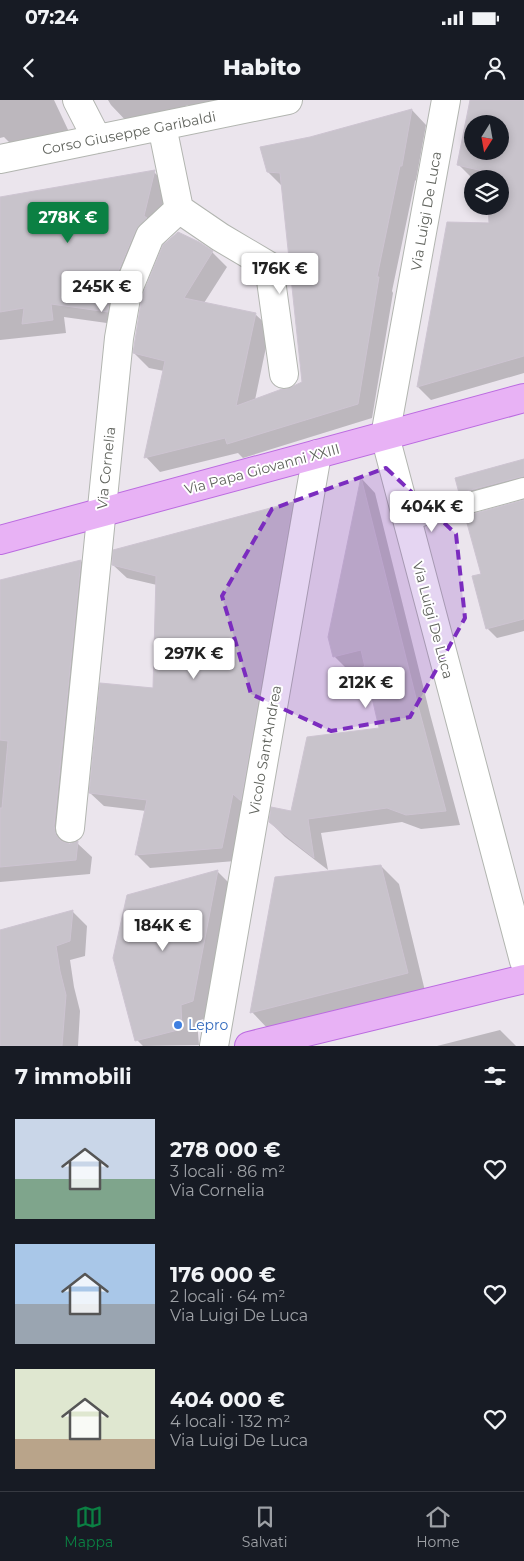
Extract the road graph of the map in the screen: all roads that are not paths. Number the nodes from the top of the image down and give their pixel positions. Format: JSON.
{"nodes":[{"id":1,"x":77,"y":100,"type":"edge"},
{"id":2,"x":288,"y":100,"type":"edge"},
{"id":3,"x":446,"y":100,"type":"edge"},
{"id":4,"x":162,"y":126,"type":"junction"},
{"id":5,"x":97,"y":140,"type":"junction"},
{"id":6,"x":0,"y":159,"type":"edge"},
{"id":7,"x":178,"y":209,"type":"junction"},
{"id":8,"x":284,"y":374,"type":"dead end"},
{"id":9,"x":524,"y":398,"type":"edge"},
{"id":10,"x":384,"y":436,"type":"junction"},
{"id":11,"x":317,"y":454,"type":"junction"},
{"id":12,"x":524,"y":488,"type":"edge"},
{"id":13,"x":101,"y":513,"type":"junction"},
{"id":14,"x":406,"y":520,"type":"junction"},
{"id":15,"x":0,"y":540,"type":"edge"},
{"id":16,"x":70,"y":828,"type":"dead end"},
{"id":17,"x":524,"y":961,"type":"edge"},
{"id":18,"x":524,"y":979,"type":"edge"},
{"id":19,"x":214,"y":1046,"type":"edge"},
{"id":20,"x":249,"y":1046,"type":"edge"}],
"edges":[{"from":1,"to":5,"type":"street"},
{"from":2,"to":4,"type":"street","name":"Corso Giuseppe Garibaldi"},
{"from":3,"to":10,"type":"street","name":"Via Luigi De Luca"},
{"from":4,"to":5,"type":"street","name":"Corso Giuseppe Garibaldi"},
{"from":4,"to":7,"type":"street"},
{"from":5,"to":6,"type":"street","name":"Corso Giuseppe Garibaldi"},
{"from":7,"to":8,"type":"street"},
{"from":7,"to":13,"type":"street","name":"Via Cornelia"},
{"from":9,"to":10,"type":"main road","name":"Via Papa Giovanni XXIII"},
{"from":10,"to":11,"type":"main road","name":"Via Papa Giovanni XXIII"},
{"from":10,"to":14,"type":"street","name":"Via Luigi De Luca"},
{"from":11,"to":13,"type":"main road","name":"Via Papa Giovanni XXIII"},
{"from":11,"to":19,"type":"street","name":"Vicolo Sant'Andrea"},
{"from":12,"to":14,"type":"lane"},
{"from":13,"to":15,"type":"main road","name":"Via Papa Giovanni XXIII"},
{"from":13,"to":16,"type":"street","name":"Via Cornelia"},
{"from":14,"to":17,"type":"street","name":"Via Luigi De Luca"},
{"from":18,"to":20,"type":"main road"}]}
